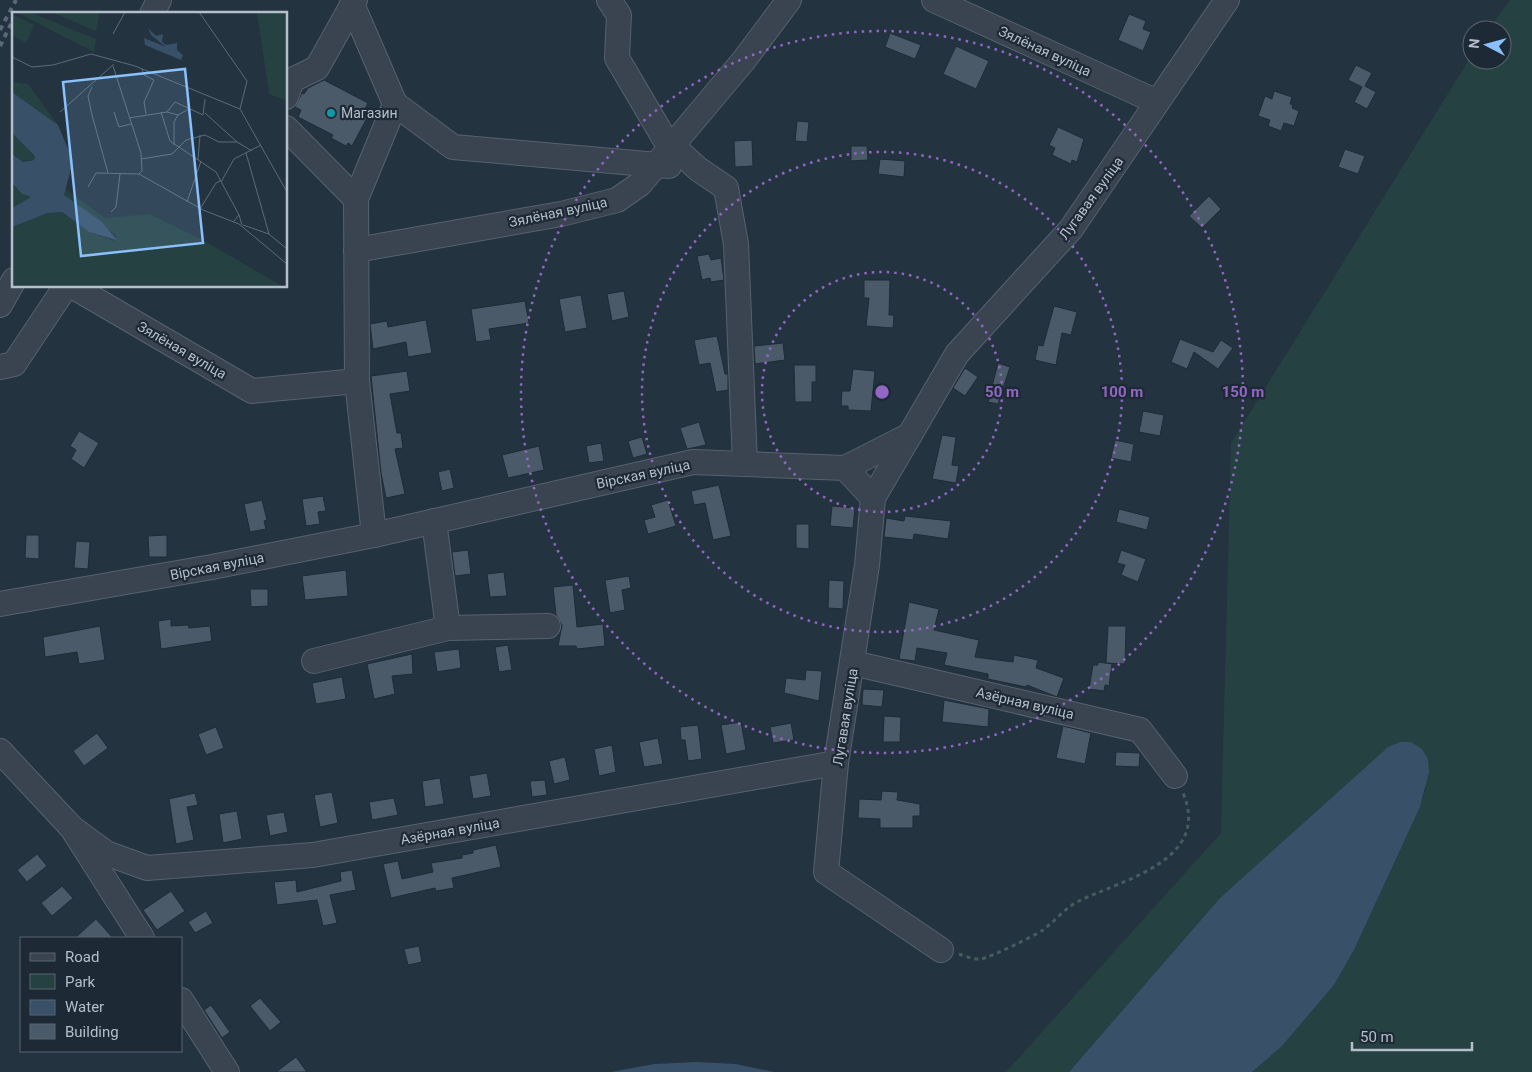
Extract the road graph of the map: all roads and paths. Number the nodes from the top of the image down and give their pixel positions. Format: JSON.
{"nodes":[{"id":1,"x":159,"y":0,"type":"edge"},
{"id":2,"x":609,"y":0,"type":"edge"},
{"id":3,"x":789,"y":0,"type":"edge"},
{"id":4,"x":934,"y":0,"type":"edge"},
{"id":5,"x":1227,"y":0,"type":"edge"},
{"id":6,"x":354,"y":2,"type":"edge"},
{"id":7,"x":153,"y":12,"type":"edge"},
{"id":8,"x":288,"y":91,"type":"edge"},
{"id":9,"x":1157,"y":102,"type":"junction"},
{"id":10,"x":395,"y":104,"type":"junction"},
{"id":11,"x":288,"y":130,"type":"edge"},
{"id":12,"x":672,"y":146,"type":"junction"},
{"id":13,"x":656,"y":165,"type":"junction"},
{"id":14,"x":698,"y":169,"type":"junction"},
{"id":15,"x":356,"y":199,"type":"junction"},
{"id":16,"x":356,"y":250,"type":"junction"},
{"id":17,"x":12,"y":284,"type":"edge"},
{"id":18,"x":65,"y":288,"type":"edge"},
{"id":19,"x":75,"y":288,"type":"edge"},
{"id":20,"x":0,"y":305,"type":"edge"},
{"id":21,"x":0,"y":367,"type":"edge"},
{"id":22,"x":356,"y":381,"type":"junction"},
{"id":23,"x":910,"y":435,"type":"junction"},
{"id":24,"x":745,"y":464,"type":"junction"},
{"id":25,"x":845,"y":468,"type":"junction"},
{"id":26,"x":873,"y":498,"type":"junction"},
{"id":27,"x":434,"y":521,"type":"junction"},
{"id":28,"x":374,"y":535,"type":"junction"},
{"id":29,"x":0,"y":604,"type":"edge"},
{"id":30,"x":548,"y":626,"type":"dead end"},
{"id":31,"x":448,"y":628,"type":"junction"},
{"id":32,"x":314,"y":661,"type":"dead end"},
{"id":33,"x":854,"y":663,"type":"junction"},
{"id":34,"x":0,"y":751,"type":"edge"},
{"id":35,"x":836,"y":763,"type":"junction"},
{"id":36,"x":1175,"y":776,"type":"joint"},
{"id":37,"x":72,"y":828,"type":"junction"},
{"id":38,"x":141,"y":937,"type":"edge"},
{"id":39,"x":941,"y":950,"type":"joint"},
{"id":40,"x":182,"y":1002,"type":"edge"},
{"id":41,"x":227,"y":1072,"type":"edge"}],
"edges":[{"from":1,"to":7,"type":"street"},
{"from":2,"to":12,"type":"street"},
{"from":3,"to":12,"type":"street","name":"Зялёная вуліца"},
{"from":4,"to":9,"type":"street","name":"Зялёная вуліца"},
{"from":5,"to":9,"type":"street","name":"Лугавая вуліца"},
{"from":6,"to":8,"type":"street"},
{"from":6,"to":10,"type":"street"},
{"from":9,"to":23,"type":"street","name":"Лугавая вуліца"},
{"from":10,"to":13,"type":"street"},
{"from":10,"to":15,"type":"street"},
{"from":11,"to":15,"type":"street"},
{"from":12,"to":13,"type":"street","name":"Зялёная вуліца"},
{"from":12,"to":14,"type":"street"},
{"from":13,"to":14,"type":"street"},
{"from":13,"to":16,"type":"street","name":"Зялёная вуліца"},
{"from":14,"to":24,"type":"street"},
{"from":15,"to":16,"type":"street"},
{"from":16,"to":22,"type":"street"},
{"from":17,"to":20,"type":"street"},
{"from":18,"to":21,"type":"street"},
{"from":19,"to":22,"type":"street","name":"Зялёная вуліца"},
{"from":22,"to":28,"type":"street"},
{"from":23,"to":25,"type":"street"},
{"from":23,"to":26,"type":"street","name":"Лугавая вуліца"},
{"from":24,"to":25,"type":"street","name":"Вірская вуліца"},
{"from":24,"to":27,"type":"street","name":"Вірская вуліца"},
{"from":25,"to":26,"type":"street"},
{"from":26,"to":33,"type":"street","name":"Лугавая вуліца"},
{"from":27,"to":28,"type":"street","name":"Вірская вуліца"},
{"from":27,"to":31,"type":"street"},
{"from":28,"to":29,"type":"street","name":"Вірская вуліца"},
{"from":30,"to":31,"type":"street"},
{"from":31,"to":32,"type":"street"},
{"from":33,"to":35,"type":"street","name":"Лугавая вуліца"},
{"from":33,"to":36,"type":"street","name":"Азёрная вуліца"},
{"from":34,"to":37,"type":"street","name":"Азёрная вуліца"},
{"from":35,"to":37,"type":"street","name":"Азёрная вуліца"},
{"from":35,"to":39,"type":"street","name":"Лугавая вуліца"},
{"from":36,"to":39,"type":"path"},
{"from":37,"to":38,"type":"street","name":"Азёрная вуліца"},
{"from":40,"to":41,"type":"street"}]}
